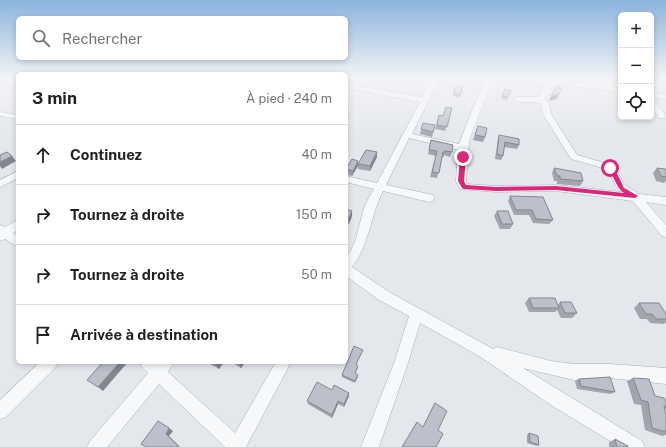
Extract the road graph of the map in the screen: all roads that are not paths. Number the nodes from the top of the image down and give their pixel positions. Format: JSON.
{"nodes":[{"id":1,"x":418,"y":99,"type":"edge"},
{"id":2,"x":481,"y":99,"type":"edge"},
{"id":3,"x":517,"y":99,"type":"dead end"},
{"id":4,"x":424,"y":100,"type":"joint"},
{"id":5,"x":539,"y":100,"type":"joint"},
{"id":6,"x":654,"y":107,"type":"edge"},
{"id":7,"x":0,"y":114,"type":"edge"},
{"id":8,"x":662,"y":116,"type":"dead end"},
{"id":9,"x":16,"y":117,"type":"edge"},
{"id":10,"x":406,"y":135,"type":"junction"},
{"id":11,"x":463,"y":148,"type":"junction"},
{"id":12,"x":16,"y":175,"type":"edge"},
{"id":13,"x":348,"y":180,"type":"edge"},
{"id":14,"x":0,"y":184,"type":"edge"},
{"id":15,"x":380,"y":187,"type":"junction"},
{"id":16,"x":635,"y":196,"type":"junction"},
{"id":17,"x":429,"y":198,"type":"dead end"},
{"id":18,"x":666,"y":201,"type":"edge"},
{"id":19,"x":16,"y":225,"type":"edge"},
{"id":20,"x":2,"y":233,"type":"edge"},
{"id":21,"x":666,"y":233,"type":"edge"},
{"id":22,"x":16,"y":241,"type":"edge"},
{"id":23,"x":348,"y":265,"type":"edge"},
{"id":24,"x":348,"y":269,"type":"edge"},
{"id":25,"x":416,"y":314,"type":"junction"},
{"id":26,"x":49,"y":364,"type":"edge"},
{"id":27,"x":283,"y":364,"type":"edge"},
{"id":28,"x":157,"y":365,"type":"edge"},
{"id":29,"x":518,"y":366,"type":"junction"},
{"id":30,"x":666,"y":376,"type":"edge"},
{"id":31,"x":0,"y":411,"type":"edge"},
{"id":32,"x":96,"y":447,"type":"edge"},
{"id":33,"x":237,"y":447,"type":"edge"},
{"id":34,"x":370,"y":447,"type":"edge"},
{"id":35,"x":636,"y":447,"type":"edge"}],
"edges":[{"from":1,"to":4,"type":"street"},
{"from":2,"to":11,"type":"street"},
{"from":3,"to":5,"type":"street"},
{"from":4,"to":10,"type":"street"},
{"from":5,"to":16,"type":"street"},
{"from":6,"to":8,"type":"street"},
{"from":7,"to":9,"type":"street"},
{"from":10,"to":11,"type":"street"},
{"from":10,"to":15,"type":"street"},
{"from":11,"to":16,"type":"street"},
{"from":12,"to":14,"type":"street"},
{"from":13,"to":15,"type":"street"},
{"from":15,"to":17,"type":"street"},
{"from":15,"to":23,"type":"street"},
{"from":16,"to":18,"type":"street"},
{"from":16,"to":21,"type":"street"},
{"from":19,"to":20,"type":"street"},
{"from":20,"to":22,"type":"street"},
{"from":24,"to":25,"type":"street"},
{"from":25,"to":29,"type":"street"},
{"from":25,"to":34,"type":"street"},
{"from":26,"to":31,"type":"street"},
{"from":27,"to":33,"type":"street"},
{"from":28,"to":32,"type":"street"},
{"from":28,"to":33,"type":"street"},
{"from":29,"to":30,"type":"street"},
{"from":29,"to":35,"type":"street"}]}
